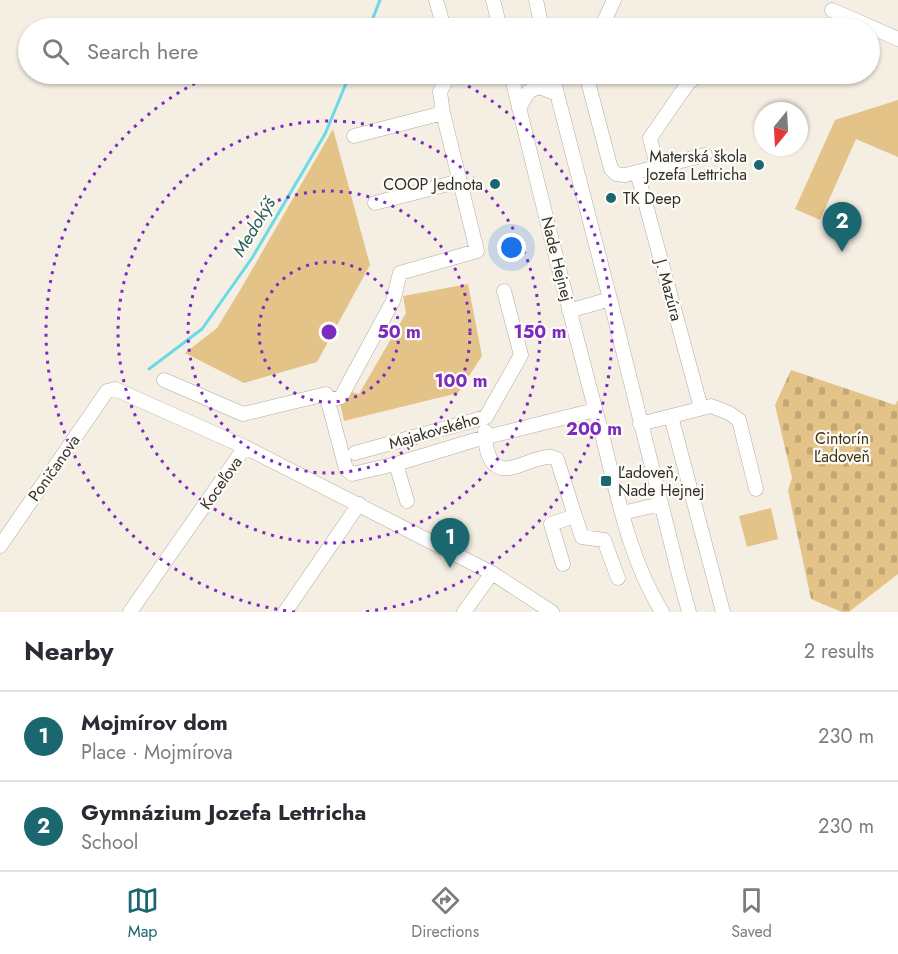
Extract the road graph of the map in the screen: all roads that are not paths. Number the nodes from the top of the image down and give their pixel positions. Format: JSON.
{"nodes":[{"id":1,"x":436,"y":0,"type":"edge"},
{"id":2,"x":493,"y":0,"type":"edge"},
{"id":3,"x":536,"y":0,"type":"edge"},
{"id":4,"x":614,"y":0,"type":"edge"},
{"id":5,"x":832,"y":10,"type":"dead end"},
{"id":6,"x":441,"y":18,"type":"edge"},
{"id":7,"x":498,"y":18,"type":"edge"},
{"id":8,"x":540,"y":18,"type":"edge"},
{"id":9,"x":606,"y":18,"type":"edge"},
{"id":10,"x":850,"y":18,"type":"edge"},
{"id":11,"x":880,"y":31,"type":"edge"},
{"id":12,"x":898,"y":39,"type":"edge"},
{"id":13,"x":444,"y":84,"type":"edge"},
{"id":14,"x":513,"y":84,"type":"edge"},
{"id":15,"x":554,"y":84,"type":"edge"},
{"id":16,"x":589,"y":84,"type":"edge"},
{"id":17,"x":687,"y":84,"type":"edge"},
{"id":18,"x":557,"y":94,"type":"junction"},
{"id":19,"x":519,"y":108,"type":"junction"},
{"id":20,"x":443,"y":113,"type":"junction"},
{"id":21,"x":354,"y":136,"type":"dead end"},
{"id":22,"x":705,"y":155,"type":"dead end"},
{"id":23,"x":657,"y":166,"type":"junction"},
{"id":24,"x":637,"y":172,"type":"junction"},
{"id":25,"x":460,"y":181,"type":"junction"},
{"id":26,"x":375,"y":203,"type":"dead end"},
{"id":27,"x":504,"y":291,"type":"dead end"},
{"id":28,"x":610,"y":299,"type":"junction"},
{"id":29,"x":569,"y":311,"type":"junction"},
{"id":30,"x":164,"y":380,"type":"dead end"},
{"id":31,"x":107,"y":391,"type":"joint"},
{"id":32,"x":327,"y":397,"type":"junction"},
{"id":33,"x":701,"y":408,"type":"junction"},
{"id":34,"x":595,"y":410,"type":"junction"},
{"id":35,"x":671,"y":416,"type":"junction"},
{"id":36,"x":486,"y":417,"type":"junction"},
{"id":37,"x":640,"y":424,"type":"junction"},
{"id":38,"x":484,"y":438,"type":"junction"},
{"id":39,"x":245,"y":447,"type":"junction"},
{"id":40,"x":355,"y":453,"type":"dead end"},
{"id":41,"x":396,"y":464,"type":"junction"},
{"id":42,"x":756,"y":489,"type":"dead end"},
{"id":43,"x":407,"y":501,"type":"dead end"},
{"id":44,"x":359,"y":504,"type":"junction"},
{"id":45,"x":661,"y":504,"type":"junction"},
{"id":46,"x":622,"y":513,"type":"junction"},
{"id":47,"x":575,"y":516,"type":"junction"},
{"id":48,"x":0,"y":546,"type":"edge"},
{"id":49,"x":563,"y":564,"type":"dead end"},
{"id":50,"x":492,"y":573,"type":"junction"},
{"id":51,"x":618,"y":578,"type":"dead end"},
{"id":52,"x":130,"y":612,"type":"edge"},
{"id":53,"x":285,"y":612,"type":"edge"},
{"id":54,"x":464,"y":612,"type":"edge"},
{"id":55,"x":552,"y":612,"type":"edge"},
{"id":56,"x":663,"y":612,"type":"edge"},
{"id":57,"x":689,"y":612,"type":"edge"},
{"id":58,"x":723,"y":612,"type":"edge"}],
"edges":[{"from":1,"to":6,"type":"street"},
{"from":2,"to":7,"type":"street"},
{"from":3,"to":8,"type":"street"},
{"from":4,"to":9,"type":"street"},
{"from":5,"to":10,"type":"street"},
{"from":11,"to":12,"type":"street"},
{"from":13,"to":20,"type":"street"},
{"from":14,"to":19,"type":"street","name":"Nade Hejnej"},
{"from":15,"to":18,"type":"street"},
{"from":16,"to":24,"type":"street"},
{"from":17,"to":23,"type":"street"},
{"from":18,"to":19,"type":"street"},
{"from":18,"to":28,"type":"street"},
{"from":19,"to":29,"type":"street","name":"Nade Hejnej"},
{"from":20,"to":21,"type":"street"},
{"from":20,"to":25,"type":"street"},
{"from":22,"to":23,"type":"street"},
{"from":23,"to":24,"type":"street"},
{"from":24,"to":33,"type":"street","name":"J. Mazúra"},
{"from":25,"to":26,"type":"street"},
{"from":25,"to":32,"type":"street"},
{"from":27,"to":36,"type":"street","name":"Majakovského"},
{"from":28,"to":29,"type":"street"},
{"from":28,"to":37,"type":"street"},
{"from":29,"to":34,"type":"street","name":"Nade Hejnej"},
{"from":30,"to":32,"type":"street"},
{"from":31,"to":39,"type":"street","name":"Koceľova"},
{"from":31,"to":48,"type":"street","name":"Poničanova"},
{"from":32,"to":41,"type":"street"},
{"from":33,"to":35,"type":"street"},
{"from":33,"to":42,"type":"street"},
{"from":34,"to":38,"type":"street"},
{"from":34,"to":46,"type":"street","name":"Nade Hejnej"},
{"from":35,"to":37,"type":"street"},
{"from":35,"to":58,"type":"street"},
{"from":36,"to":38,"type":"street"},
{"from":36,"to":40,"type":"street","name":"Majakovského"},
{"from":37,"to":45,"type":"street"},
{"from":38,"to":41,"type":"street"},
{"from":38,"to":47,"type":"street"},
{"from":39,"to":44,"type":"street"},
{"from":39,"to":52,"type":"street","name":"Koceľova"},
{"from":41,"to":43,"type":"street"},
{"from":44,"to":50,"type":"street"},
{"from":44,"to":53,"type":"street"},
{"from":45,"to":46,"type":"street"},
{"from":45,"to":57,"type":"street"},
{"from":46,"to":56,"type":"street","name":"Nade Hejnej"},
{"from":47,"to":49,"type":"street"},
{"from":47,"to":51,"type":"street"},
{"from":50,"to":54,"type":"street"},
{"from":50,"to":55,"type":"street"}]}
